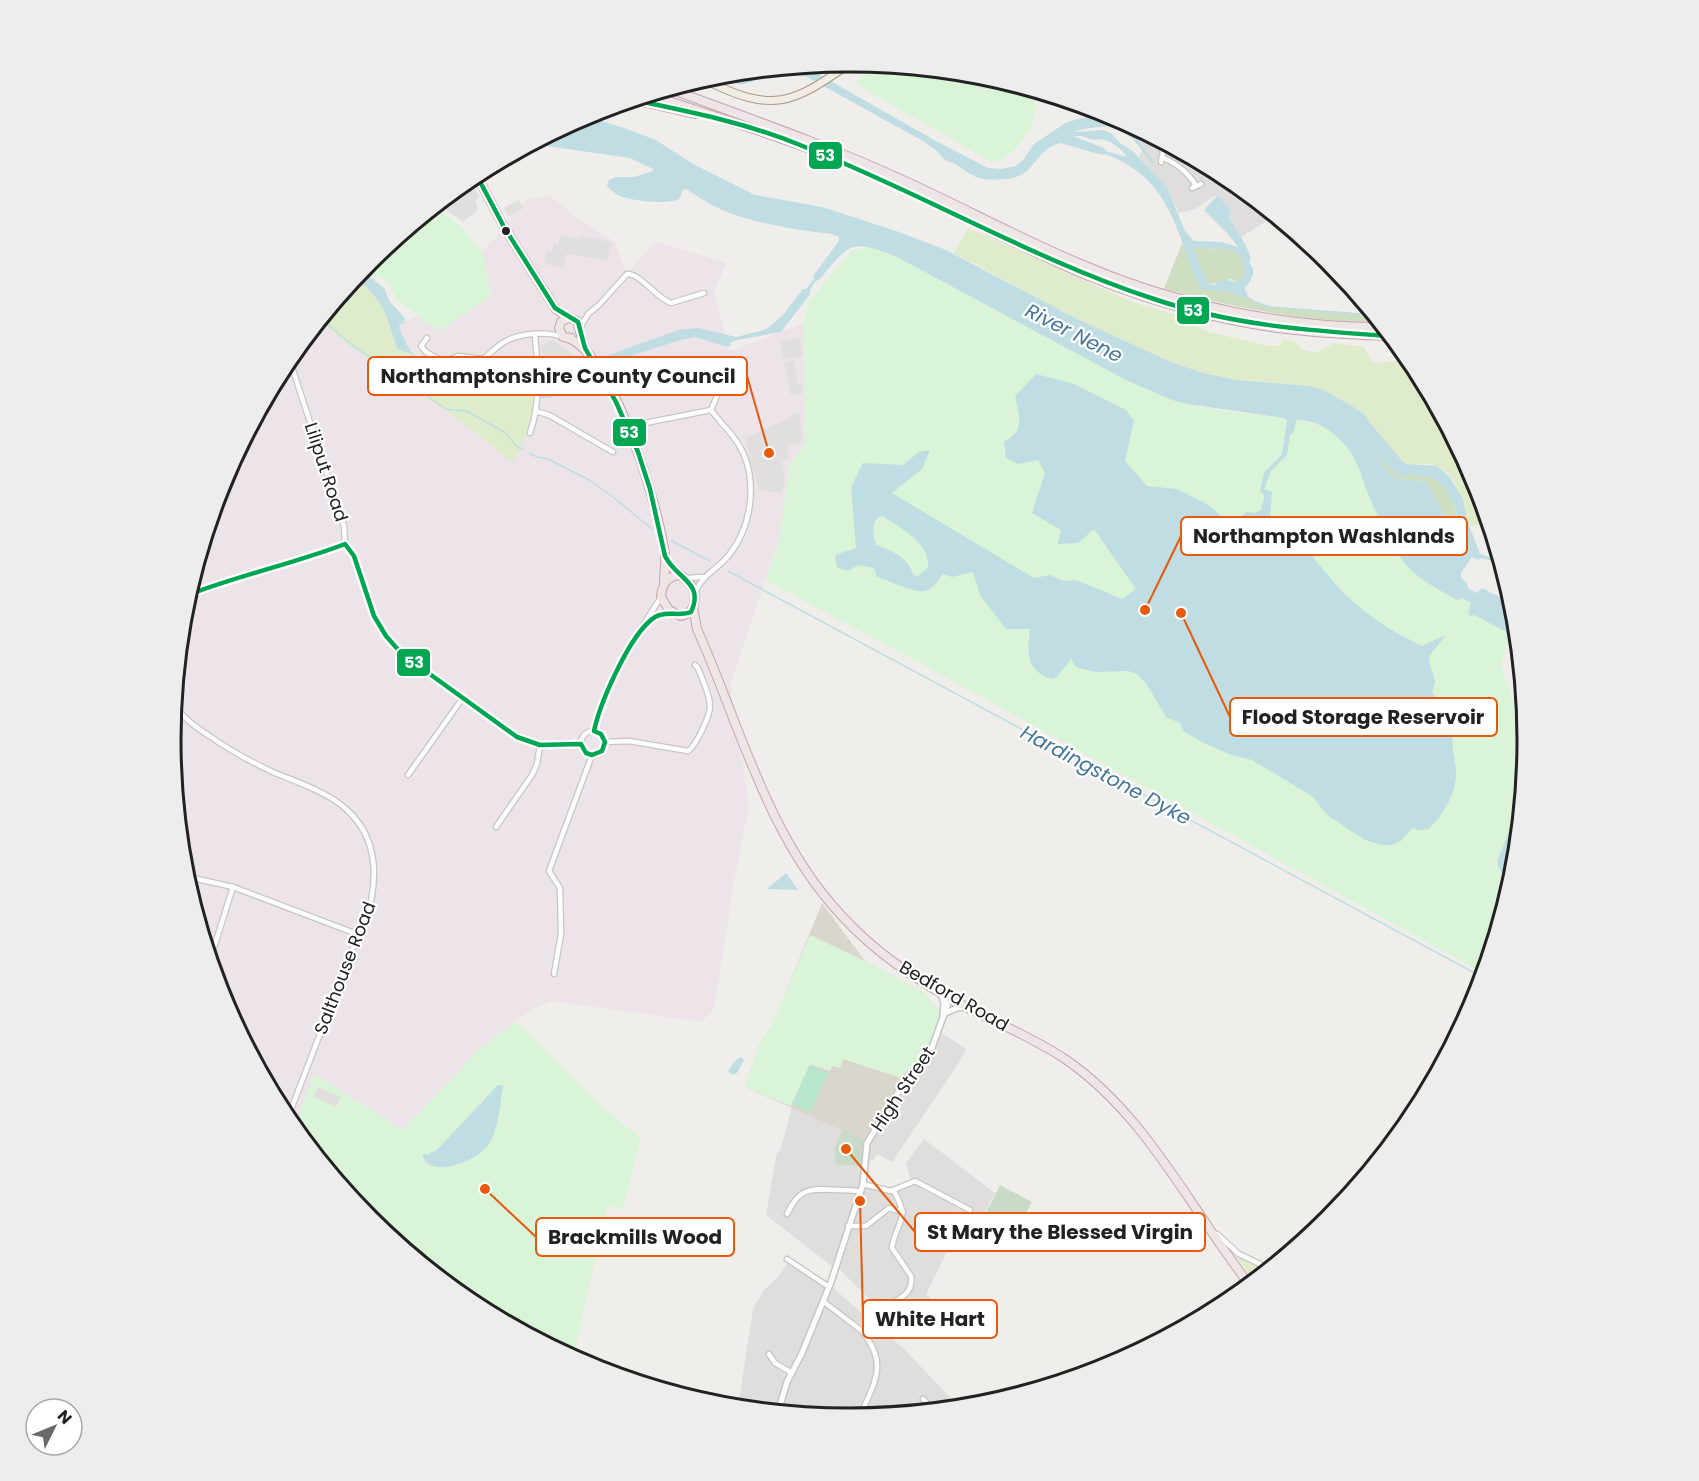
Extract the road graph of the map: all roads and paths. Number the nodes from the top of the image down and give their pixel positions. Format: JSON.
{"nodes":[{"id":1,"x":837,"y":72,"type":"edge"},
{"id":2,"x":718,"y":85,"type":"edge"},
{"id":3,"x":682,"y":94,"type":"edge"},
{"id":4,"x":675,"y":95,"type":"edge"},
{"id":5,"x":663,"y":99,"type":"edge"},
{"id":6,"x":648,"y":103,"type":"edge"},
{"id":7,"x":736,"y":115,"type":"junction"},
{"id":8,"x":723,"y":119,"type":"junction"},
{"id":9,"x":1161,"y":150,"type":"edge"},
{"id":10,"x":481,"y":183,"type":"edge"},
{"id":11,"x":1196,"y":186,"type":"dead end"},
{"id":12,"x":704,"y":293,"type":"dead end"},
{"id":13,"x":555,"y":308,"type":"junction"},
{"id":14,"x":1205,"y":309,"type":"junction"},
{"id":15,"x":588,"y":314,"type":"junction"},
{"id":16,"x":1228,"y":314,"type":"junction"},
{"id":17,"x":570,"y":317,"type":"junction"},
{"id":18,"x":559,"y":325,"type":"junction"},
{"id":19,"x":1374,"y":326,"type":"edge"},
{"id":20,"x":580,"y":328,"type":"junction"},
{"id":21,"x":547,"y":333,"type":"junction"},
{"id":22,"x":535,"y":335,"type":"junction"},
{"id":23,"x":1381,"y":336,"type":"edge"},
{"id":24,"x":565,"y":337,"type":"junction"},
{"id":25,"x":428,"y":338,"type":"dead end"},
{"id":26,"x":588,"y":353,"type":"junction"},
{"id":27,"x":293,"y":370,"type":"edge"},
{"id":28,"x":723,"y":381,"type":"dead end"},
{"id":29,"x":711,"y":410,"type":"junction"},
{"id":30,"x":535,"y":411,"type":"junction"},
{"id":31,"x":640,"y":424,"type":"dead end"},
{"id":32,"x":530,"y":433,"type":"dead end"},
{"id":33,"x":613,"y":452,"type":"dead end"},
{"id":34,"x":345,"y":544,"type":"junction"},
{"id":35,"x":665,"y":558,"type":"junction"},
{"id":36,"x":682,"y":576,"type":"junction"},
{"id":37,"x":703,"y":577,"type":"junction"},
{"id":38,"x":664,"y":582,"type":"junction"},
{"id":39,"x":198,"y":591,"type":"edge"},
{"id":40,"x":695,"y":592,"type":"junction"},
{"id":41,"x":661,"y":597,"type":"junction"},
{"id":42,"x":693,"y":607,"type":"junction"},
{"id":43,"x":677,"y":614,"type":"junction"},
{"id":44,"x":645,"y":624,"type":"junction"},
{"id":45,"x":697,"y":629,"type":"junction"},
{"id":46,"x":695,"y":665,"type":"dead end"},
{"id":47,"x":462,"y":699,"type":"junction"},
{"id":48,"x":182,"y":715,"type":"edge"},
{"id":49,"x":594,"y":730,"type":"junction"},
{"id":50,"x":605,"y":742,"type":"junction"},
{"id":51,"x":580,"y":744,"type":"junction"},
{"id":52,"x":540,"y":745,"type":"junction"},
{"id":53,"x":592,"y":755,"type":"junction"},
{"id":54,"x":408,"y":775,"type":"dead end"},
{"id":55,"x":496,"y":827,"type":"dead end"},
{"id":56,"x":196,"y":879,"type":"edge"},
{"id":57,"x":233,"y":887,"type":"junction"},
{"id":58,"x":357,"y":934,"type":"junction"},
{"id":59,"x":214,"y":948,"type":"edge"},
{"id":60,"x":554,"y":974,"type":"dead end"},
{"id":61,"x":941,"y":993,"type":"junction"},
{"id":62,"x":950,"y":998,"type":"junction"},
{"id":63,"x":967,"y":1007,"type":"junction"},
{"id":64,"x":943,"y":1014,"type":"junction"},
{"id":65,"x":292,"y":1108,"type":"edge"},
{"id":66,"x":863,"y":1184,"type":"junction"},
{"id":67,"x":893,"y":1190,"type":"junction"},
{"id":68,"x":860,"y":1192,"type":"junction"},
{"id":69,"x":970,"y":1210,"type":"dead end"},
{"id":70,"x":903,"y":1212,"type":"junction"},
{"id":71,"x":788,"y":1214,"type":"dead end"},
{"id":72,"x":1204,"y":1222,"type":"junction"},
{"id":73,"x":848,"y":1226,"type":"junction"},
{"id":74,"x":787,"y":1259,"type":"dead end"},
{"id":75,"x":1263,"y":1265,"type":"edge"},
{"id":76,"x":1245,"y":1279,"type":"edge"},
{"id":77,"x":830,"y":1284,"type":"junction"},
{"id":78,"x":824,"y":1302,"type":"junction"},
{"id":79,"x":862,"y":1331,"type":"junction"},
{"id":80,"x":769,"y":1354,"type":"dead end"},
{"id":81,"x":792,"y":1373,"type":"junction"},
{"id":82,"x":923,"y":1399,"type":"dead end"},
{"id":83,"x":928,"y":1404,"type":"edge"},
{"id":84,"x":780,"y":1405,"type":"edge"},
{"id":85,"x":863,"y":1409,"type":"edge"}],
"edges":[{"from":1,"to":2,"type":"main road"},
{"from":3,"to":7,"type":"highway"},
{"from":4,"to":7,"type":"highway"},
{"from":5,"to":8,"type":"highway"},
{"from":6,"to":8,"type":"highway"},
{"from":7,"to":14,"type":"highway"},
{"from":8,"to":14,"type":"highway"},
{"from":9,"to":11,"type":"street"},
{"from":10,"to":13,"type":"highway"},
{"from":12,"to":15,"type":"street"},
{"from":13,"to":17,"type":"highway"},
{"from":13,"to":18,"type":"highway"},
{"from":14,"to":16,"type":"highway"},
{"from":15,"to":17,"type":"street"},
{"from":15,"to":20,"type":"street"},
{"from":16,"to":19,"type":"highway"},
{"from":16,"to":23,"type":"highway"},
{"from":17,"to":18,"type":"highway"},
{"from":17,"to":20,"type":"highway"},
{"from":18,"to":21,"type":"street"},
{"from":18,"to":24,"type":"highway"},
{"from":20,"to":24,"type":"highway"},
{"from":20,"to":26,"type":"highway"},
{"from":21,"to":22,"type":"street"},
{"from":21,"to":24,"type":"street"},
{"from":22,"to":25,"type":"street"},
{"from":22,"to":30,"type":"street"},
{"from":24,"to":26,"type":"highway"},
{"from":26,"to":35,"type":"highway"},
{"from":27,"to":34,"type":"street","name":"Liliput Road"},
{"from":28,"to":29,"type":"street"},
{"from":29,"to":31,"type":"street"},
{"from":29,"to":37,"type":"street"},
{"from":30,"to":32,"type":"street"},
{"from":30,"to":33,"type":"street"},
{"from":34,"to":39,"type":"street"},
{"from":34,"to":47,"type":"street","name":"Liliput Road"},
{"from":35,"to":36,"type":"highway"},
{"from":35,"to":38,"type":"highway"},
{"from":36,"to":37,"type":"street"},
{"from":36,"to":38,"type":"highway"},
{"from":36,"to":40,"type":"highway"},
{"from":37,"to":40,"type":"street"},
{"from":38,"to":41,"type":"highway"},
{"from":40,"to":42,"type":"highway"},
{"from":41,"to":43,"type":"highway"},
{"from":41,"to":44,"type":"street"},
{"from":42,"to":43,"type":"highway"},
{"from":42,"to":45,"type":"highway","name":"Bedford Road"},
{"from":43,"to":44,"type":"street"},
{"from":43,"to":45,"type":"highway","name":"Bedford Road"},
{"from":44,"to":49,"type":"street"},
{"from":45,"to":61,"type":"highway","name":"Bedford Road"},
{"from":46,"to":50,"type":"street"},
{"from":47,"to":52,"type":"street","name":"Liliput Road"},
{"from":47,"to":54,"type":"street"},
{"from":48,"to":58,"type":"street","name":"Salthouse Road"},
{"from":49,"to":50,"type":"street"},
{"from":49,"to":51,"type":"street"},
{"from":50,"to":53,"type":"street"},
{"from":51,"to":52,"type":"street","name":"Liliput Road"},
{"from":51,"to":53,"type":"street"},
{"from":52,"to":55,"type":"street"},
{"from":53,"to":60,"type":"street"},
{"from":56,"to":57,"type":"street"},
{"from":57,"to":58,"type":"street"},
{"from":57,"to":59,"type":"street"},
{"from":58,"to":65,"type":"street","name":"Salthouse Road"},
{"from":61,"to":62,"type":"highway","name":"Bedford Road"},
{"from":61,"to":64,"type":"street"},
{"from":62,"to":63,"type":"highway","name":"Bedford Road"},
{"from":62,"to":64,"type":"street","name":"High Street"},
{"from":63,"to":64,"type":"street"},
{"from":63,"to":72,"type":"highway","name":"Bedford Road"},
{"from":64,"to":66,"type":"street","name":"High Street"},
{"from":66,"to":67,"type":"street"},
{"from":66,"to":68,"type":"street","name":"High Street"},
{"from":67,"to":69,"type":"street"},
{"from":67,"to":70,"type":"street"},
{"from":68,"to":71,"type":"street"},
{"from":68,"to":73,"type":"street","name":"High Street"},
{"from":70,"to":73,"type":"street"},
{"from":70,"to":79,"type":"street"},
{"from":72,"to":75,"type":"street","name":"Bedford Road"},
{"from":72,"to":76,"type":"highway"},
{"from":73,"to":77,"type":"street","name":"High Street"},
{"from":74,"to":77,"type":"street"},
{"from":77,"to":78,"type":"street","name":"High Street"},
{"from":78,"to":79,"type":"street"},
{"from":78,"to":81,"type":"street","name":"High Street"},
{"from":79,"to":85,"type":"street"},
{"from":80,"to":81,"type":"street"},
{"from":81,"to":84,"type":"street","name":"High Street"},
{"from":82,"to":83,"type":"street"}]}
